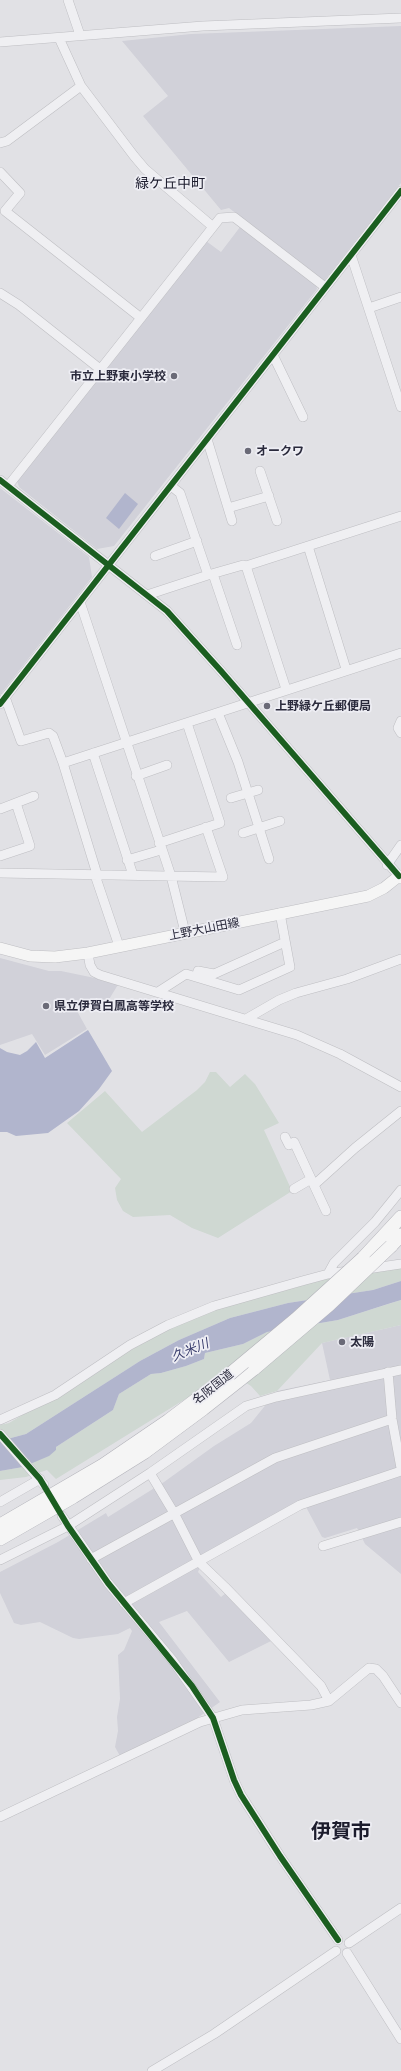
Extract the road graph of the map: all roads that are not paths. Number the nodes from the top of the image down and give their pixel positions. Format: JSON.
{"nodes":[{"id":1,"x":68,"y":0,"type":"edge"},
{"id":2,"x":401,"y":18,"type":"edge"},
{"id":3,"x":80,"y":35,"type":"junction"},
{"id":4,"x":59,"y":38,"type":"junction"},
{"id":5,"x":0,"y":42,"type":"edge"},
{"id":6,"x":81,"y":86,"type":"junction"},
{"id":7,"x":0,"y":144,"type":"edge"},
{"id":8,"x":0,"y":172,"type":"edge"},
{"id":9,"x":401,"y":191,"type":"edge"},
{"id":10,"x":212,"y":226,"type":"junction"},
{"id":11,"x":351,"y":256,"type":"junction"},
{"id":12,"x":325,"y":287,"type":"junction"},
{"id":13,"x":0,"y":292,"type":"edge"},
{"id":14,"x":401,"y":298,"type":"edge"},
{"id":15,"x":369,"y":308,"type":"junction"},
{"id":16,"x":141,"y":318,"type":"junction"},
{"id":17,"x":273,"y":355,"type":"junction"},
{"id":18,"x":100,"y":369,"type":"junction"},
{"id":19,"x":401,"y":407,"type":"edge"},
{"id":20,"x":303,"y":417,"type":"dead end"},
{"id":21,"x":207,"y":439,"type":"junction"},
{"id":22,"x":260,"y":471,"type":"dead end"},
{"id":23,"x":0,"y":480,"type":"edge"},
{"id":24,"x":8,"y":486,"type":"junction"},
{"id":25,"x":171,"y":486,"type":"junction"},
{"id":26,"x":269,"y":496,"type":"junction"},
{"id":27,"x":228,"y":508,"type":"junction"},
{"id":28,"x":401,"y":516,"type":"edge"},
{"id":29,"x":232,"y":521,"type":"dead end"},
{"id":30,"x":277,"y":521,"type":"dead end"},
{"id":31,"x":197,"y":541,"type":"junction"},
{"id":32,"x":308,"y":546,"type":"junction"},
{"id":33,"x":155,"y":556,"type":"dead end"},
{"id":34,"x":108,"y":565,"type":"junction"},
{"id":35,"x":246,"y":566,"type":"junction"},
{"id":36,"x":211,"y":575,"type":"junction"},
{"id":37,"x":147,"y":595,"type":"junction"},
{"id":38,"x":80,"y":602,"type":"junction"},
{"id":39,"x":237,"y":645,"type":"dead end"},
{"id":40,"x":401,"y":653,"type":"edge"},
{"id":41,"x":346,"y":669,"type":"junction"},
{"id":42,"x":286,"y":690,"type":"junction"},
{"id":43,"x":3,"y":701,"type":"edge"},
{"id":44,"x":248,"y":703,"type":"junction"},
{"id":45,"x":218,"y":713,"type":"junction"},
{"id":46,"x":401,"y":720,"type":"edge"},
{"id":47,"x":187,"y":723,"type":"junction"},
{"id":48,"x":401,"y":733,"type":"edge"},
{"id":49,"x":125,"y":742,"type":"junction"},
{"id":50,"x":93,"y":753,"type":"junction"},
{"id":51,"x":63,"y":763,"type":"junction"},
{"id":52,"x":167,"y":765,"type":"dead end"},
{"id":53,"x":136,"y":776,"type":"junction"},
{"id":54,"x":258,"y":790,"type":"dead end"},
{"id":55,"x":248,"y":793,"type":"junction"},
{"id":56,"x":34,"y":796,"type":"dead end"},
{"id":57,"x":231,"y":798,"type":"dead end"},
{"id":58,"x":16,"y":803,"type":"junction"},
{"id":59,"x":0,"y":809,"type":"edge"},
{"id":60,"x":280,"y":821,"type":"dead end"},
{"id":61,"x":206,"y":827,"type":"junction"},
{"id":62,"x":259,"y":828,"type":"junction"},
{"id":63,"x":243,"y":833,"type":"dead end"},
{"id":64,"x":401,"y":845,"type":"edge"},
{"id":65,"x":160,"y":846,"type":"junction"},
{"id":66,"x":0,"y":856,"type":"edge"},
{"id":67,"x":269,"y":859,"type":"dead end"},
{"id":68,"x":127,"y":860,"type":"junction"},
{"id":69,"x":387,"y":864,"type":"junction"},
{"id":70,"x":0,"y":873,"type":"edge"},
{"id":71,"x":95,"y":874,"type":"junction"},
{"id":72,"x":133,"y":875,"type":"junction"},
{"id":73,"x":170,"y":876,"type":"junction"},
{"id":74,"x":400,"y":877,"type":"edge"},
{"id":75,"x":280,"y":913,"type":"junction"},
{"id":76,"x":185,"y":932,"type":"junction"},
{"id":77,"x":285,"y":942,"type":"junction"},
{"id":78,"x":119,"y":946,"type":"junction"},
{"id":79,"x":0,"y":948,"type":"edge"},
{"id":80,"x":88,"y":953,"type":"junction"},
{"id":81,"x":401,"y":959,"type":"edge"},
{"id":82,"x":196,"y":977,"type":"junction"},
{"id":83,"x":158,"y":992,"type":"junction"},
{"id":84,"x":246,"y":1020,"type":"junction"},
{"id":85,"x":401,"y":1087,"type":"edge"},
{"id":86,"x":401,"y":1111,"type":"edge"},
{"id":87,"x":286,"y":1137,"type":"dead end"},
{"id":88,"x":313,"y":1182,"type":"junction"},
{"id":89,"x":294,"y":1189,"type":"dead end"},
{"id":90,"x":401,"y":1190,"type":"edge"},
{"id":91,"x":326,"y":1211,"type":"dead end"},
{"id":92,"x":401,"y":1218,"type":"edge"},
{"id":93,"x":401,"y":1236,"type":"edge"},
{"id":94,"x":401,"y":1260,"type":"edge"},
{"id":95,"x":401,"y":1264,"type":"edge"},
{"id":96,"x":383,"y":1267,"type":"junction"},
{"id":97,"x":328,"y":1274,"type":"junction"},
{"id":98,"x":401,"y":1370,"type":"edge"},
{"id":99,"x":388,"y":1372,"type":"junction"},
{"id":100,"x":392,"y":1419,"type":"junction"},
{"id":101,"x":0,"y":1420,"type":"edge"},
{"id":102,"x":0,"y":1434,"type":"edge"},
{"id":103,"x":401,"y":1468,"type":"edge"},
{"id":104,"x":401,"y":1471,"type":"edge"},
{"id":105,"x":150,"y":1473,"type":"junction"},
{"id":106,"x":0,"y":1502,"type":"edge"},
{"id":107,"x":174,"y":1513,"type":"junction"},
{"id":108,"x":62,"y":1516,"type":"dead end"},
{"id":109,"x":401,"y":1522,"type":"edge"},
{"id":110,"x":0,"y":1525,"type":"edge"},
{"id":111,"x":68,"y":1526,"type":"junction"},
{"id":112,"x":0,"y":1539,"type":"edge"},
{"id":113,"x":323,"y":1546,"type":"dead end"},
{"id":114,"x":91,"y":1559,"type":"junction"},
{"id":115,"x":0,"y":1560,"type":"edge"},
{"id":116,"x":199,"y":1562,"type":"junction"},
{"id":117,"x":124,"y":1603,"type":"junction"},
{"id":118,"x":329,"y":1701,"type":"junction"},
{"id":119,"x":401,"y":1703,"type":"edge"},
{"id":120,"x":213,"y":1718,"type":"junction"},
{"id":121,"x":0,"y":1817,"type":"edge"},
{"id":122,"x":401,"y":1908,"type":"edge"},
{"id":123,"x":338,"y":1940,"type":"junction"},
{"id":124,"x":349,"y":1943,"type":"junction"},
{"id":125,"x":336,"y":1951,"type":"junction"},
{"id":126,"x":347,"y":1953,"type":"junction"},
{"id":127,"x":401,"y":2039,"type":"edge"},
{"id":128,"x":152,"y":2071,"type":"edge"}],
"edges":[{"from":1,"to":3,"type":"street"},
{"from":2,"to":3,"type":"street"},
{"from":3,"to":4,"type":"street"},
{"from":4,"to":5,"type":"street"},
{"from":4,"to":6,"type":"street"},
{"from":6,"to":7,"type":"street"},
{"from":6,"to":10,"type":"street"},
{"from":8,"to":16,"type":"street"},
{"from":9,"to":11,"type":"street"},
{"from":10,"to":12,"type":"street"},
{"from":10,"to":16,"type":"street"},
{"from":11,"to":12,"type":"street"},
{"from":11,"to":15,"type":"street"},
{"from":12,"to":17,"type":"street"},
{"from":13,"to":18,"type":"street"},
{"from":14,"to":15,"type":"street"},
{"from":15,"to":19,"type":"street"},
{"from":16,"to":18,"type":"street"},
{"from":17,"to":20,"type":"street"},
{"from":17,"to":21,"type":"street"},
{"from":18,"to":24,"type":"street"},
{"from":21,"to":25,"type":"street"},
{"from":21,"to":27,"type":"street"},
{"from":22,"to":26,"type":"street"},
{"from":23,"to":24,"type":"street"},
{"from":24,"to":34,"type":"street"},
{"from":25,"to":31,"type":"street"},
{"from":25,"to":34,"type":"street"},
{"from":26,"to":27,"type":"street"},
{"from":26,"to":30,"type":"street"},
{"from":27,"to":29,"type":"street"},
{"from":28,"to":32,"type":"street"},
{"from":31,"to":33,"type":"street"},
{"from":31,"to":36,"type":"street"},
{"from":32,"to":35,"type":"street"},
{"from":32,"to":41,"type":"street"},
{"from":34,"to":37,"type":"street"},
{"from":34,"to":38,"type":"street"},
{"from":35,"to":36,"type":"street"},
{"from":35,"to":42,"type":"street"},
{"from":36,"to":37,"type":"street"},
{"from":36,"to":39,"type":"street"},
{"from":37,"to":44,"type":"street"},
{"from":38,"to":43,"type":"street"},
{"from":38,"to":49,"type":"street"},
{"from":40,"to":41,"type":"street"},
{"from":41,"to":42,"type":"street"},
{"from":42,"to":44,"type":"street"},
{"from":43,"to":51,"type":"street"},
{"from":44,"to":45,"type":"street"},
{"from":44,"to":69,"type":"street"},
{"from":45,"to":47,"type":"street"},
{"from":45,"to":55,"type":"street"},
{"from":46,"to":48,"type":"street"},
{"from":47,"to":49,"type":"street"},
{"from":47,"to":61,"type":"street"},
{"from":49,"to":50,"type":"street"},
{"from":49,"to":53,"type":"street"},
{"from":50,"to":51,"type":"street"},
{"from":50,"to":68,"type":"street"},
{"from":51,"to":71,"type":"street"},
{"from":52,"to":53,"type":"street"},
{"from":53,"to":65,"type":"street"},
{"from":54,"to":55,"type":"street"},
{"from":55,"to":57,"type":"street"},
{"from":55,"to":62,"type":"street"},
{"from":56,"to":58,"type":"street"},
{"from":58,"to":59,"type":"street"},
{"from":58,"to":66,"type":"street"},
{"from":60,"to":62,"type":"street"},
{"from":61,"to":65,"type":"street"},
{"from":61,"to":73,"type":"street"},
{"from":62,"to":63,"type":"street"},
{"from":62,"to":67,"type":"street"},
{"from":64,"to":69,"type":"street"},
{"from":65,"to":68,"type":"street"},
{"from":65,"to":73,"type":"street"},
{"from":68,"to":72,"type":"street"},
{"from":69,"to":74,"type":"street"},
{"from":70,"to":71,"type":"street"},
{"from":71,"to":72,"type":"street"},
{"from":71,"to":78,"type":"street"},
{"from":72,"to":73,"type":"street"},
{"from":73,"to":76,"type":"street"},
{"from":74,"to":75,"type":"main road","name":"上野大山田線"},
{"from":75,"to":76,"type":"main road","name":"上野大山田線"},
{"from":75,"to":77,"type":"street"},
{"from":76,"to":78,"type":"main road","name":"上野大山田線"},
{"from":77,"to":82,"type":"street"},
{"from":77,"to":82,"type":"street"},
{"from":78,"to":80,"type":"main road","name":"上野大山田線"},
{"from":79,"to":80,"type":"main road","name":"上野大山田線"},
{"from":80,"to":83,"type":"street"},
{"from":81,"to":84,"type":"street"},
{"from":82,"to":83,"type":"street"},
{"from":83,"to":84,"type":"street"},
{"from":84,"to":85,"type":"street"},
{"from":86,"to":88,"type":"street"},
{"from":87,"to":88,"type":"street"},
{"from":88,"to":89,"type":"street"},
{"from":88,"to":91,"type":"street"},
{"from":90,"to":97,"type":"street"},
{"from":92,"to":110,"type":"highway","name":"名阪国道","bridge":true},
{"from":93,"to":112,"type":"highway","name":"名阪国道","bridge":true},
{"from":94,"to":96,"type":"street"},
{"from":95,"to":96,"type":"street"},
{"from":96,"to":97,"type":"street"},
{"from":97,"to":101,"type":"street"},
{"from":98,"to":99,"type":"street"},
{"from":99,"to":100,"type":"street"},
{"from":99,"to":105,"type":"street"},
{"from":100,"to":103,"type":"street"},
{"from":100,"to":107,"type":"street"},
{"from":102,"to":106,"type":"street"},
{"from":104,"to":116,"type":"street"},
{"from":105,"to":107,"type":"street"},
{"from":105,"to":111,"type":"street"},
{"from":107,"to":114,"type":"street"},
{"from":107,"to":116,"type":"street"},
{"from":108,"to":111,"type":"street"},
{"from":109,"to":113,"type":"street"},
{"from":111,"to":114,"type":"street"},
{"from":111,"to":115,"type":"street"},
{"from":114,"to":117,"type":"street"},
{"from":116,"to":117,"type":"street"},
{"from":116,"to":118,"type":"street"},
{"from":117,"to":120,"type":"street"},
{"from":118,"to":119,"type":"street"},
{"from":118,"to":120,"type":"street"},
{"from":120,"to":121,"type":"street"},
{"from":120,"to":123,"type":"street"},
{"from":122,"to":124,"type":"street"},
{"from":123,"to":124,"type":"street"},
{"from":123,"to":125,"type":"street"},
{"from":124,"to":126,"type":"street"},
{"from":125,"to":126,"type":"street"},
{"from":125,"to":128,"type":"street"},
{"from":126,"to":127,"type":"street"}]}
